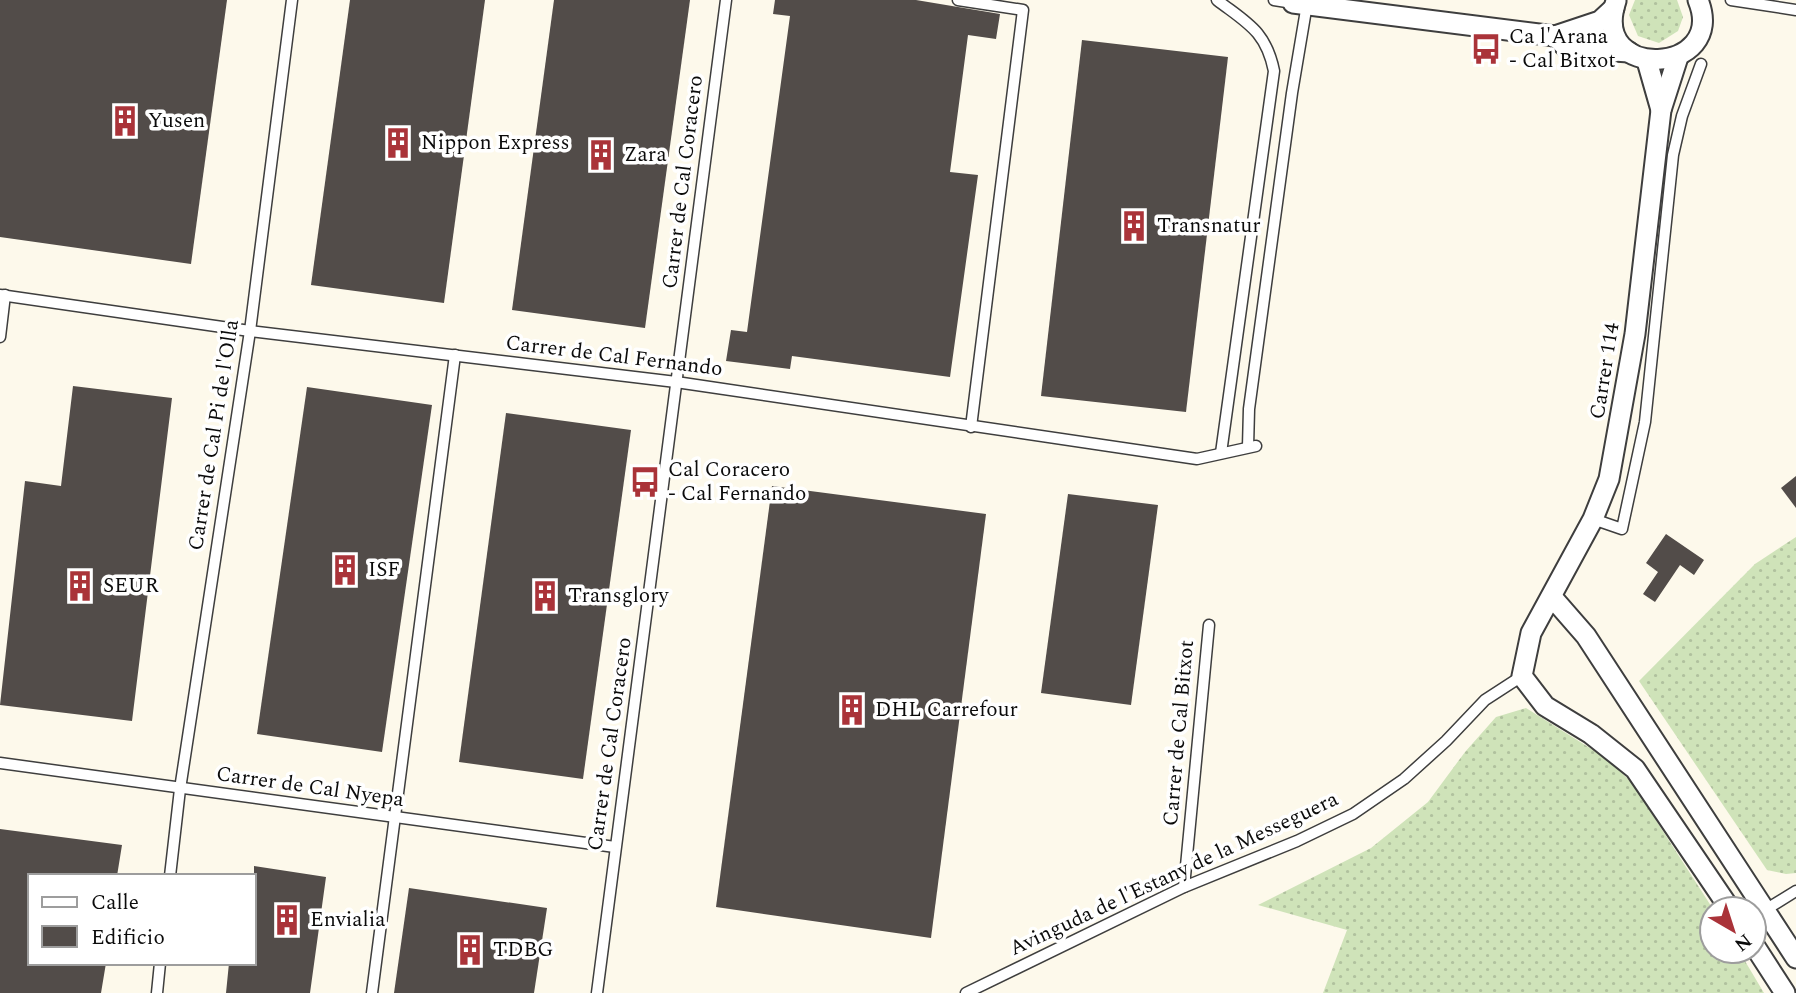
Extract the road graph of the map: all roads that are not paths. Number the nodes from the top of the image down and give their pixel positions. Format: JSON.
{"nodes":[{"id":1,"x":292,"y":0,"type":"edge"},
{"id":2,"x":726,"y":0,"type":"edge"},
{"id":3,"x":958,"y":0,"type":"edge"},
{"id":4,"x":1217,"y":0,"type":"edge"},
{"id":5,"x":1731,"y":0,"type":"edge"},
{"id":6,"x":1292,"y":2,"type":"edge"},
{"id":7,"x":1701,"y":2,"type":"edge"},
{"id":8,"x":1615,"y":4,"type":"edge"},
{"id":9,"x":1796,"y":10,"type":"edge"},
{"id":10,"x":1555,"y":36,"type":"junction"},
{"id":11,"x":1629,"y":52,"type":"junction"},
{"id":12,"x":1678,"y":57,"type":"junction"},
{"id":13,"x":1647,"y":61,"type":"junction"},
{"id":14,"x":1701,"y":64,"type":"dead end"},
{"id":15,"x":1661,"y":110,"type":"junction"},
{"id":16,"x":2,"y":295,"type":"edge"},
{"id":17,"x":250,"y":331,"type":"junction"},
{"id":18,"x":0,"y":337,"type":"edge"},
{"id":19,"x":455,"y":355,"type":"junction"},
{"id":20,"x":676,"y":382,"type":"junction"},
{"id":21,"x":971,"y":427,"type":"junction"},
{"id":22,"x":1221,"y":453,"type":"junction"},
{"id":23,"x":1593,"y":519,"type":"junction"},
{"id":24,"x":1552,"y":597,"type":"junction"},
{"id":25,"x":1209,"y":625,"type":"dead end"},
{"id":26,"x":1522,"y":676,"type":"junction"},
{"id":27,"x":0,"y":763,"type":"edge"},
{"id":28,"x":180,"y":789,"type":"junction"},
{"id":29,"x":396,"y":818,"type":"junction"},
{"id":30,"x":615,"y":847,"type":"junction"},
{"id":31,"x":170,"y":874,"type":"edge"},
{"id":32,"x":1184,"y":887,"type":"junction"},
{"id":33,"x":1796,"y":891,"type":"edge"},
{"id":34,"x":1720,"y":895,"type":"edge"},
{"id":35,"x":1755,"y":895,"type":"edge"},
{"id":36,"x":1768,"y":908,"type":"edge"},
{"id":37,"x":1768,"y":915,"type":"edge"},
{"id":38,"x":1796,"y":958,"type":"edge"},
{"id":39,"x":160,"y":965,"type":"edge"},
{"id":40,"x":1767,"y":965,"type":"edge"},
{"id":41,"x":156,"y":993,"type":"edge"},
{"id":42,"x":372,"y":993,"type":"edge"},
{"id":43,"x":597,"y":993,"type":"edge"},
{"id":44,"x":966,"y":993,"type":"edge"},
{"id":45,"x":1785,"y":993,"type":"edge"}],
"edges":[{"from":1,"to":17,"type":"lane","name":"Carrer de Cal Pi de l'Olla"},
{"from":2,"to":20,"type":"lane","name":"Carrer de Cal Coracero"},
{"from":3,"to":21,"type":"lane"},
{"from":4,"to":22,"type":"lane"},
{"from":5,"to":9,"type":"lane"},
{"from":6,"to":10,"type":"street"},
{"from":6,"to":22,"type":"lane","name":"Carrer de Cal Fernando"},
{"from":7,"to":12,"type":"street","name":"Carrer 114"},
{"from":8,"to":10,"type":"street"},
{"from":8,"to":11,"type":"street"},
{"from":10,"to":11,"type":"street"},
{"from":11,"to":13,"type":"street"},
{"from":12,"to":13,"type":"street"},
{"from":12,"to":15,"type":"street","name":"Carrer 114"},
{"from":13,"to":15,"type":"street"},
{"from":14,"to":23,"type":"lane"},
{"from":15,"to":23,"type":"street","name":"Carrer 114"},
{"from":16,"to":17,"type":"lane","name":"Carrer de Cal Fernando"},
{"from":16,"to":18,"type":"lane"},
{"from":17,"to":19,"type":"lane","name":"Carrer de Cal Fernando"},
{"from":17,"to":28,"type":"lane","name":"Carrer de Cal Pi de l'Olla"},
{"from":19,"to":20,"type":"lane","name":"Carrer de Cal Fernando"},
{"from":19,"to":29,"type":"lane"},
{"from":20,"to":21,"type":"lane","name":"Carrer de Cal Fernando"},
{"from":20,"to":30,"type":"lane","name":"Carrer de Cal Coracero"},
{"from":21,"to":22,"type":"lane","name":"Carrer de Cal Fernando"},
{"from":23,"to":24,"type":"street","name":"Carrer 114"},
{"from":24,"to":26,"type":"street","name":"Carrer 114"},
{"from":24,"to":35,"type":"street"},
{"from":25,"to":32,"type":"lane","name":"Carrer de Cal Bitxot"},
{"from":26,"to":32,"type":"lane","name":"Avinguda de l'Estany de la Messeguera"},
{"from":26,"to":34,"type":"street"},
{"from":27,"to":28,"type":"lane","name":"Carrer de Cal Nyepa"},
{"from":28,"to":29,"type":"lane","name":"Carrer de Cal Nyepa"},
{"from":28,"to":31,"type":"lane","name":"Carrer de Cal Pi de l'Olla"},
{"from":29,"to":30,"type":"lane","name":"Carrer de Cal Nyepa"},
{"from":29,"to":42,"type":"lane"},
{"from":30,"to":43,"type":"lane","name":"Carrer de Cal Coracero"},
{"from":32,"to":44,"type":"lane","name":"Avinguda de l'Estany de la Messeguera"},
{"from":33,"to":36,"type":"lane"},
{"from":37,"to":38,"type":"street"},
{"from":39,"to":41,"type":"lane"},
{"from":40,"to":45,"type":"street"}]}
